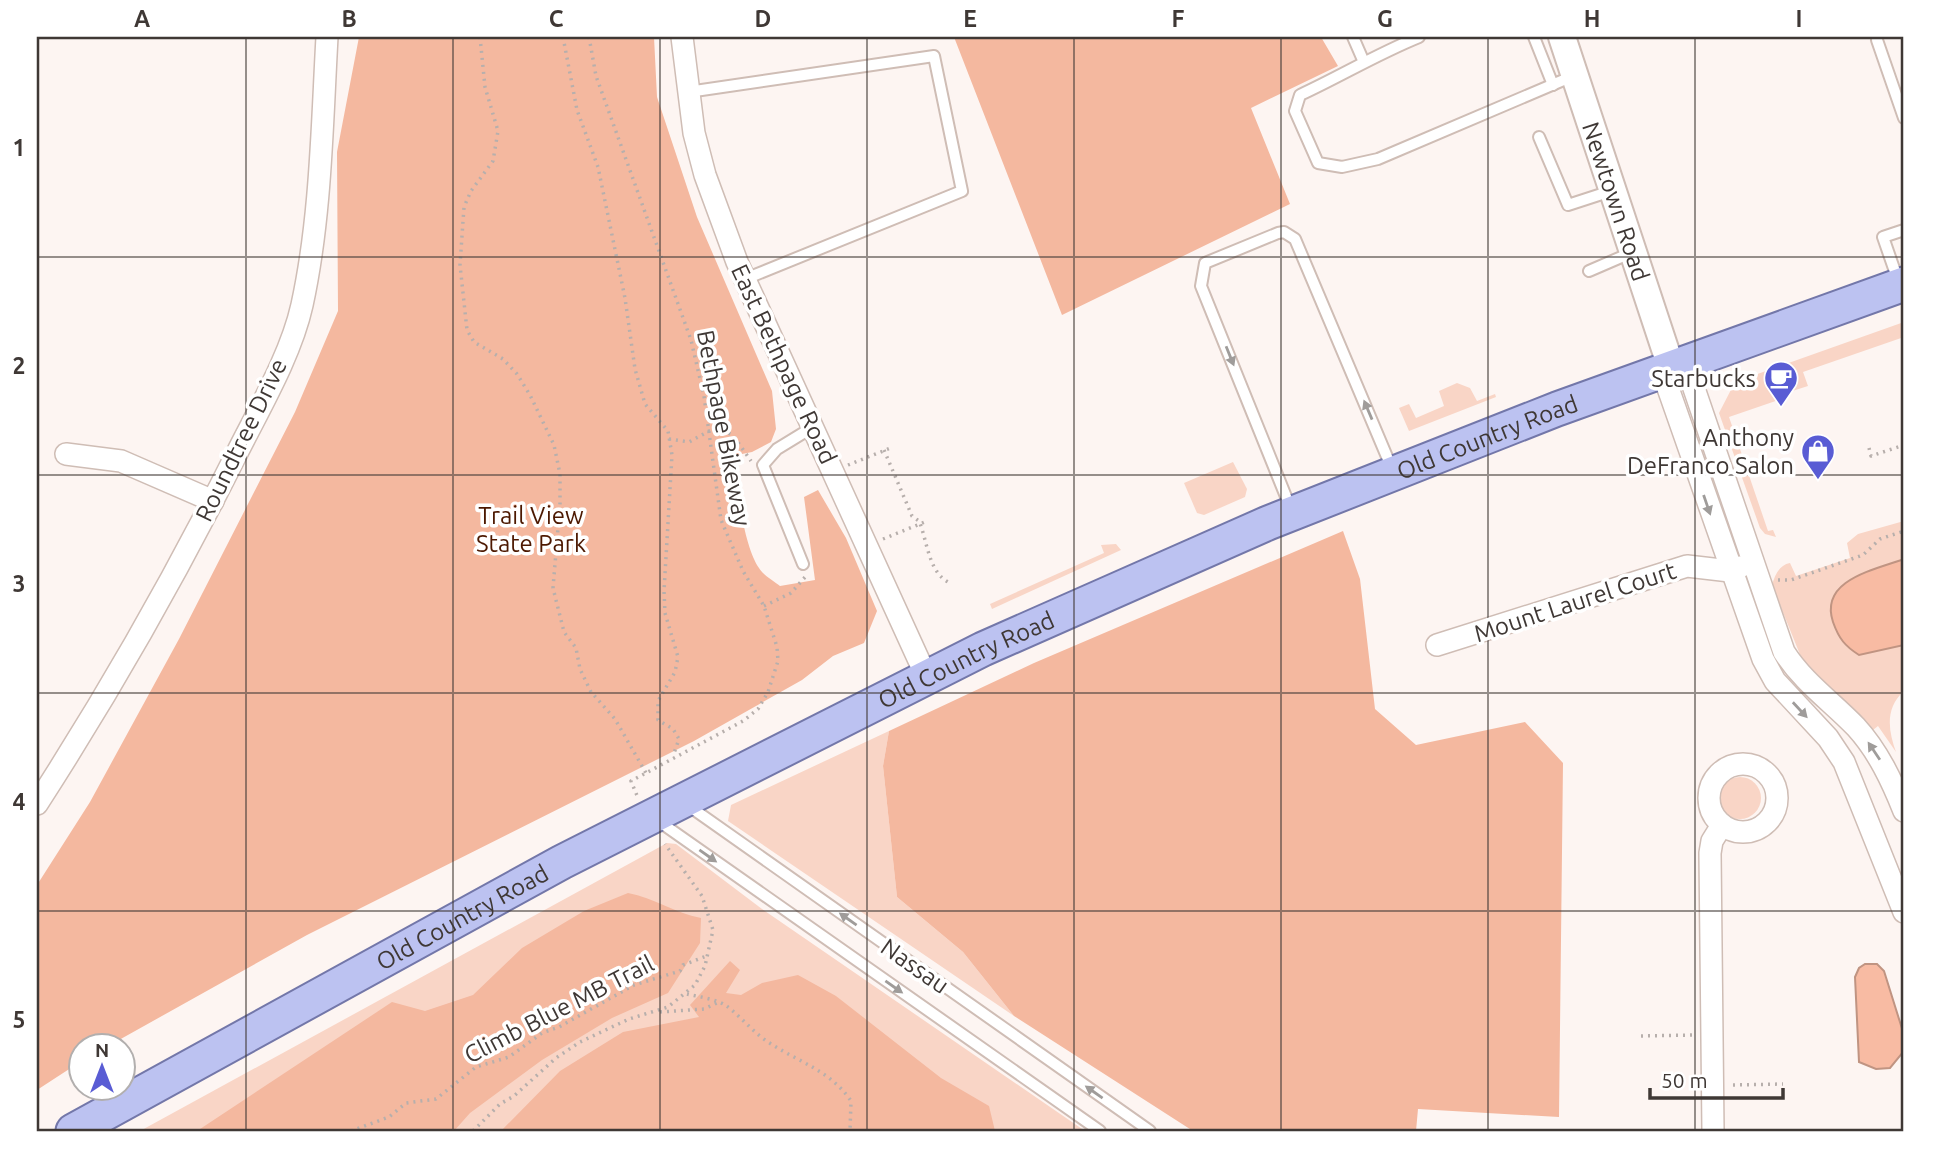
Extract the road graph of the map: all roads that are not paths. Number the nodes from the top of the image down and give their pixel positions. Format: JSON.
{"nodes":[{"id":1,"x":327,"y":37,"type":"edge"},
{"id":2,"x":682,"y":37,"type":"edge"},
{"id":3,"x":689,"y":37,"type":"edge"},
{"id":4,"x":1353,"y":37,"type":"edge"},
{"id":5,"x":1419,"y":37,"type":"edge"},
{"id":6,"x":1534,"y":37,"type":"edge"},
{"id":7,"x":1562,"y":37,"type":"edge"},
{"id":8,"x":1877,"y":40,"type":"dead end"},
{"id":9,"x":1363,"y":60,"type":"junction"},
{"id":10,"x":1564,"y":80,"type":"junction"},
{"id":11,"x":688,"y":92,"type":"junction"},
{"id":12,"x":1904,"y":118,"type":"edge"},
{"id":13,"x":1539,"y":137,"type":"dead end"},
{"id":14,"x":1611,"y":191,"type":"junction"},
{"id":15,"x":1904,"y":230,"type":"edge"},
{"id":16,"x":1633,"y":252,"type":"junction"},
{"id":17,"x":1589,"y":271,"type":"dead end"},
{"id":18,"x":745,"y":279,"type":"junction"},
{"id":19,"x":1902,"y":285,"type":"edge"},
{"id":20,"x":1673,"y":367,"type":"junction"},
{"id":21,"x":813,"y":427,"type":"junction"},
{"id":22,"x":66,"y":454,"type":"dead end"},
{"id":23,"x":1394,"y":473,"type":"junction"},
{"id":24,"x":213,"y":501,"type":"junction"},
{"id":25,"x":1294,"y":514,"type":"junction"},
{"id":26,"x":1754,"y":563,"type":"junction"},
{"id":27,"x":803,"y":564,"type":"road end"},
{"id":28,"x":1730,"y":571,"type":"junction"},
{"id":29,"x":1437,"y":645,"type":"dead end"},
{"id":30,"x":927,"y":678,"type":"junction"},
{"id":31,"x":681,"y":800,"type":"junction"},
{"id":32,"x":37,"y":804,"type":"edge"},
{"id":33,"x":1904,"y":811,"type":"edge"},
{"id":34,"x":649,"y":817,"type":"junction"},
{"id":35,"x":1722,"y":825,"type":"dead end"},
{"id":36,"x":1904,"y":912,"type":"edge"},
{"id":37,"x":73,"y":1131,"type":"edge"},
{"id":38,"x":1100,"y":1131,"type":"edge"},
{"id":39,"x":1150,"y":1131,"type":"edge"},
{"id":40,"x":1713,"y":1131,"type":"edge"}],
"edges":[{"from":1,"to":24,"type":"street","name":"Roundtree Drive"},
{"from":2,"to":3,"type":"lane"},
{"from":2,"to":11,"type":"street","name":"East Bethpage Road"},
{"from":4,"to":9,"type":"lane"},
{"from":5,"to":9,"type":"lane"},
{"from":6,"to":10,"type":"lane"},
{"from":7,"to":10,"type":"street","name":"Newtown Road"},
{"from":8,"to":12,"type":"lane"},
{"from":9,"to":10,"type":"lane"},
{"from":10,"to":14,"type":"street","name":"Newtown Road"},
{"from":11,"to":18,"type":"street","name":"East Bethpage Road"},
{"from":11,"to":18,"type":"lane"},
{"from":13,"to":14,"type":"lane"},
{"from":14,"to":16,"type":"street","name":"Newtown Road"},
{"from":15,"to":19,"type":"lane"},
{"from":16,"to":17,"type":"lane"},
{"from":16,"to":20,"type":"street","name":"Newtown Road"},
{"from":18,"to":21,"type":"street","name":"East Bethpage Road"},
{"from":19,"to":20,"type":"main road","name":"Old Country Road"},
{"from":20,"to":23,"type":"main road","name":"Old Country Road"},
{"from":20,"to":26,"type":"street"},
{"from":20,"to":28,"type":"street","one_way":true},
{"from":21,"to":27,"type":"lane"},
{"from":21,"to":30,"type":"street","name":"East Bethpage Road"},
{"from":22,"to":24,"type":"street"},
{"from":23,"to":25,"type":"main road","name":"Old Country Road"},
{"from":23,"to":25,"type":"lane","one_way":true},
{"from":24,"to":32,"type":"street","name":"Roundtree Drive"},
{"from":25,"to":30,"type":"main road","name":"Old Country Road"},
{"from":26,"to":28,"type":"street","name":"Mount Laurel Court"},
{"from":33,"to":26,"type":"street","one_way":true},
{"from":28,"to":29,"type":"street","name":"Mount Laurel Court"},
{"from":28,"to":36,"type":"street","one_way":true},
{"from":30,"to":31,"type":"main road","name":"Old Country Road"},
{"from":31,"to":34,"type":"main road","name":"Old Country Road"},
{"from":39,"to":31,"type":"lane","name":"Nassau","one_way":true},
{"from":34,"to":37,"type":"main road","name":"Old Country Road"},
{"from":34,"to":38,"type":"lane","one_way":true},
{"from":35,"to":40,"type":"street"}]}
